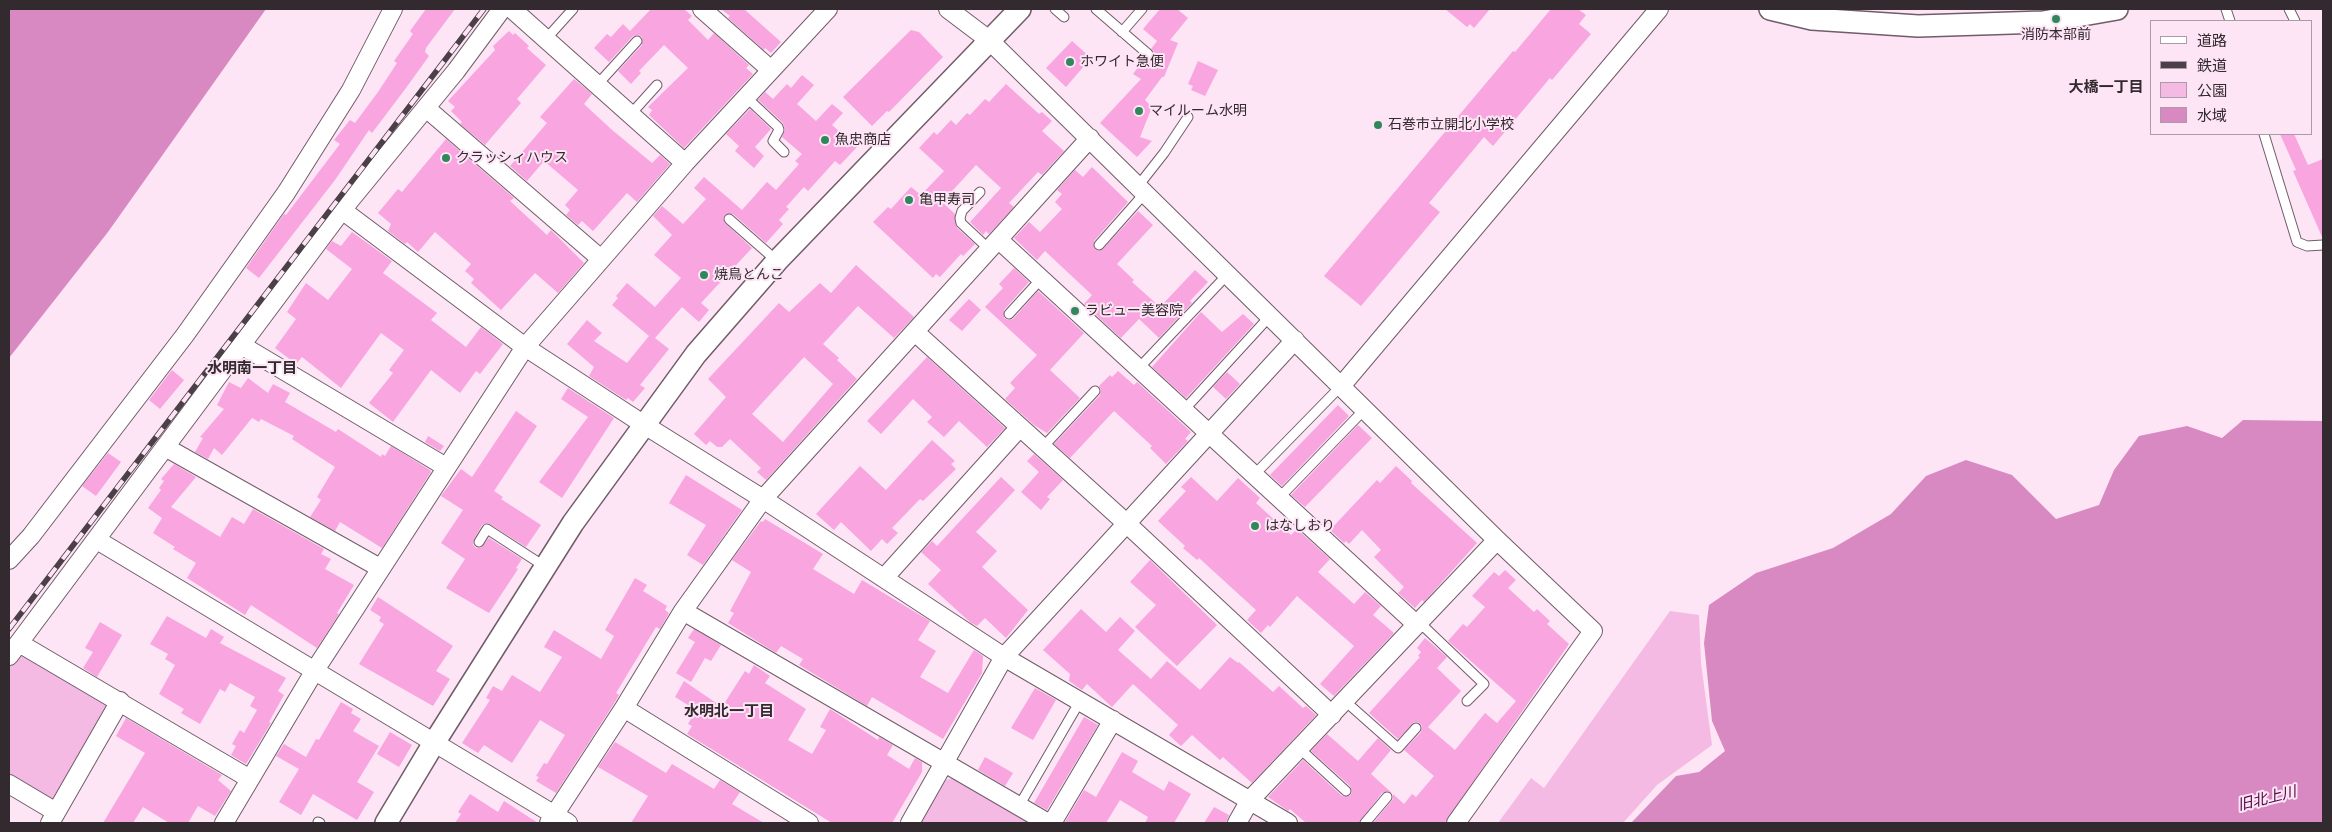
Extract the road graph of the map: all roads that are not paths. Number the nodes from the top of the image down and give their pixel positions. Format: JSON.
{"nodes":[{"id":1,"x":393,"y":9,"type":"edge"},
{"id":2,"x":502,"y":9,"type":"edge"},
{"id":3,"x":512,"y":9,"type":"edge"},
{"id":4,"x":574,"y":9,"type":"edge"},
{"id":5,"x":702,"y":9,"type":"edge"},
{"id":6,"x":828,"y":9,"type":"edge"},
{"id":7,"x":948,"y":9,"type":"edge"},
{"id":8,"x":1020,"y":9,"type":"edge"},
{"id":9,"x":1055,"y":9,"type":"edge"},
{"id":10,"x":1096,"y":9,"type":"edge"},
{"id":11,"x":1142,"y":9,"type":"edge"},
{"id":12,"x":1659,"y":9,"type":"edge"},
{"id":13,"x":1770,"y":9,"type":"edge"},
{"id":14,"x":2117,"y":9,"type":"edge"},
{"id":15,"x":1064,"y":17,"type":"dead end"},
{"id":16,"x":1122,"y":32,"type":"junction"},
{"id":17,"x":546,"y":40,"type":"junction"},
{"id":18,"x":989,"y":40,"type":"junction"},
{"id":19,"x":637,"y":41,"type":"dead end"},
{"id":20,"x":1148,"y":54,"type":"dead end"},
{"id":21,"x":771,"y":70,"type":"junction"},
{"id":22,"x":597,"y":85,"type":"junction"},
{"id":23,"x":657,"y":85,"type":"dead end"},
{"id":24,"x":747,"y":98,"type":"junction"},
{"id":25,"x":426,"y":108,"type":"junction"},
{"id":26,"x":630,"y":115,"type":"junction"},
{"id":27,"x":1188,"y":117,"type":"dead end"},
{"id":28,"x":2264,"y":135,"type":"edge"},
{"id":29,"x":1090,"y":138,"type":"junction"},
{"id":30,"x":784,"y":152,"type":"dead end"},
{"id":31,"x":685,"y":163,"type":"junction"},
{"id":32,"x":1141,"y":189,"type":"junction"},
{"id":33,"x":980,"y":192,"type":"dead end"},
{"id":34,"x":342,"y":210,"type":"junction"},
{"id":35,"x":729,"y":219,"type":"dead end"},
{"id":36,"x":1099,"y":244,"type":"dead end"},
{"id":37,"x":995,"y":245,"type":"junction"},
{"id":38,"x":2323,"y":245,"type":"edge"},
{"id":39,"x":601,"y":259,"type":"junction"},
{"id":40,"x":777,"y":261,"type":"junction"},
{"id":41,"x":1228,"y":274,"type":"junction"},
{"id":42,"x":1041,"y":279,"type":"junction"},
{"id":43,"x":1009,"y":314,"type":"dead end"},
{"id":44,"x":1270,"y":316,"type":"junction"},
{"id":45,"x":915,"y":332,"type":"junction"},
{"id":46,"x":1295,"y":340,"type":"junction"},
{"id":47,"x":241,"y":345,"type":"junction"},
{"id":48,"x":525,"y":347,"type":"junction"},
{"id":49,"x":1138,"y":369,"type":"junction"},
{"id":50,"x":1342,"y":385,"type":"junction"},
{"id":51,"x":1094,"y":391,"type":"dead end"},
{"id":52,"x":1365,"y":409,"type":"junction"},
{"id":53,"x":1183,"y":411,"type":"junction"},
{"id":54,"x":643,"y":424,"type":"junction"},
{"id":55,"x":1020,"y":426,"type":"junction"},
{"id":56,"x":1208,"y":434,"type":"junction"},
{"id":57,"x":164,"y":447,"type":"junction"},
{"id":58,"x":1042,"y":447,"type":"junction"},
{"id":59,"x":446,"y":467,"type":"junction"},
{"id":60,"x":1254,"y":475,"type":"junction"},
{"id":61,"x":1279,"y":498,"type":"junction"},
{"id":62,"x":763,"y":499,"type":"junction"},
{"id":63,"x":1126,"y":522,"type":"junction"},
{"id":64,"x":97,"y":540,"type":"junction"},
{"id":65,"x":1496,"y":540,"type":"junction"},
{"id":66,"x":479,"y":542,"type":"dead end"},
{"id":67,"x":9,"y":560,"type":"edge"},
{"id":68,"x":544,"y":566,"type":"junction"},
{"id":69,"x":380,"y":568,"type":"junction"},
{"id":70,"x":884,"y":578,"type":"junction"},
{"id":71,"x":684,"y":611,"type":"junction"},
{"id":72,"x":1418,"y":624,"type":"junction"},
{"id":73,"x":14,"y":650,"type":"edge"},
{"id":74,"x":1004,"y":657,"type":"junction"},
{"id":75,"x":315,"y":670,"type":"junction"},
{"id":76,"x":120,"y":701,"type":"junction"},
{"id":77,"x":1080,"y":701,"type":"junction"},
{"id":78,"x":1345,"y":701,"type":"junction"},
{"id":79,"x":1467,"y":701,"type":"dead end"},
{"id":80,"x":624,"y":708,"type":"junction"},
{"id":81,"x":1332,"y":715,"type":"junction"},
{"id":82,"x":1113,"y":720,"type":"junction"},
{"id":83,"x":1416,"y":728,"type":"dead end"},
{"id":84,"x":434,"y":743,"type":"junction"},
{"id":85,"x":1299,"y":748,"type":"junction"},
{"id":86,"x":946,"y":763,"type":"junction"},
{"id":87,"x":250,"y":779,"type":"junction"},
{"id":88,"x":9,"y":784,"type":"edge"},
{"id":89,"x":1346,"y":791,"type":"dead end"},
{"id":90,"x":1388,"y":797,"type":"dead end"},
{"id":91,"x":1250,"y":800,"type":"junction"},
{"id":92,"x":1018,"y":806,"type":"junction"},
{"id":93,"x":53,"y":818,"type":"edge"},
{"id":94,"x":557,"y":820,"type":"edge"},
{"id":95,"x":224,"y":823,"type":"edge"},
{"id":96,"x":386,"y":823,"type":"edge"},
{"id":97,"x":809,"y":823,"type":"edge"},
{"id":98,"x":910,"y":823,"type":"edge"},
{"id":99,"x":1048,"y":823,"type":"edge"},
{"id":100,"x":1052,"y":823,"type":"edge"},
{"id":101,"x":1237,"y":823,"type":"edge"},
{"id":102,"x":1288,"y":823,"type":"edge"},
{"id":103,"x":1365,"y":823,"type":"edge"},
{"id":104,"x":1456,"y":823,"type":"edge"}],
"edges":[{"from":1,"to":67,"type":"street"},
{"from":2,"to":25,"type":"street"},
{"from":3,"to":17,"type":"street"},
{"from":4,"to":17,"type":"lane"},
{"from":5,"to":21,"type":"street"},
{"from":6,"to":21,"type":"street"},
{"from":7,"to":18,"type":"street"},
{"from":8,"to":18,"type":"street"},
{"from":9,"to":15,"type":"lane"},
{"from":10,"to":16,"type":"lane"},
{"from":11,"to":16,"type":"lane"},
{"from":12,"to":50,"type":"street"},
{"from":13,"to":14,"type":"street"},
{"from":16,"to":20,"type":"lane"},
{"from":17,"to":22,"type":"street"},
{"from":18,"to":29,"type":"street"},
{"from":18,"to":40,"type":"street"},
{"from":19,"to":22,"type":"lane"},
{"from":21,"to":24,"type":"street"},
{"from":22,"to":26,"type":"street"},
{"from":23,"to":26,"type":"lane"},
{"from":24,"to":30,"type":"lane"},
{"from":24,"to":31,"type":"street"},
{"from":25,"to":34,"type":"street"},
{"from":25,"to":39,"type":"street"},
{"from":26,"to":31,"type":"street"},
{"from":27,"to":32,"type":"lane"},
{"from":28,"to":38,"type":"lane"},
{"from":29,"to":32,"type":"street"},
{"from":29,"to":37,"type":"street"},
{"from":31,"to":39,"type":"street"},
{"from":32,"to":36,"type":"lane"},
{"from":32,"to":41,"type":"street"},
{"from":33,"to":37,"type":"lane"},
{"from":34,"to":47,"type":"street"},
{"from":34,"to":48,"type":"street"},
{"from":35,"to":40,"type":"lane"},
{"from":37,"to":42,"type":"street"},
{"from":37,"to":45,"type":"street"},
{"from":39,"to":48,"type":"street"},
{"from":40,"to":54,"type":"street"},
{"from":41,"to":44,"type":"street"},
{"from":41,"to":49,"type":"lane"},
{"from":42,"to":43,"type":"lane"},
{"from":42,"to":49,"type":"street"},
{"from":44,"to":46,"type":"street"},
{"from":44,"to":53,"type":"lane"},
{"from":45,"to":55,"type":"street"},
{"from":45,"to":62,"type":"street"},
{"from":46,"to":50,"type":"street"},
{"from":46,"to":56,"type":"street"},
{"from":47,"to":57,"type":"street"},
{"from":47,"to":59,"type":"street"},
{"from":48,"to":54,"type":"street"},
{"from":48,"to":59,"type":"street"},
{"from":49,"to":53,"type":"street"},
{"from":50,"to":52,"type":"street"},
{"from":50,"to":60,"type":"lane"},
{"from":51,"to":58,"type":"lane"},
{"from":52,"to":61,"type":"lane"},
{"from":52,"to":65,"type":"street"},
{"from":53,"to":56,"type":"street"},
{"from":54,"to":62,"type":"street"},
{"from":54,"to":68,"type":"street"},
{"from":55,"to":58,"type":"street"},
{"from":55,"to":70,"type":"street"},
{"from":56,"to":60,"type":"street"},
{"from":56,"to":63,"type":"street"},
{"from":57,"to":64,"type":"street"},
{"from":57,"to":69,"type":"street"},
{"from":58,"to":63,"type":"street"},
{"from":59,"to":69,"type":"street"},
{"from":60,"to":61,"type":"street"},
{"from":61,"to":72,"type":"street"},
{"from":62,"to":70,"type":"street"},
{"from":62,"to":71,"type":"street"},
{"from":63,"to":74,"type":"street"},
{"from":63,"to":81,"type":"street"},
{"from":64,"to":73,"type":"street"},
{"from":64,"to":75,"type":"street"},
{"from":65,"to":72,"type":"street"},
{"from":65,"to":104,"type":"street"},
{"from":66,"to":68,"type":"lane"},
{"from":68,"to":84,"type":"street"},
{"from":69,"to":75,"type":"street"},
{"from":70,"to":74,"type":"street"},
{"from":71,"to":80,"type":"street"},
{"from":71,"to":86,"type":"street"},
{"from":72,"to":78,"type":"street"},
{"from":72,"to":79,"type":"lane"},
{"from":73,"to":76,"type":"street"},
{"from":74,"to":77,"type":"street"},
{"from":74,"to":86,"type":"street"},
{"from":75,"to":84,"type":"street"},
{"from":75,"to":87,"type":"street"},
{"from":76,"to":87,"type":"street"},
{"from":76,"to":93,"type":"street"},
{"from":77,"to":82,"type":"street"},
{"from":77,"to":92,"type":"lane"},
{"from":78,"to":81,"type":"street"},
{"from":78,"to":83,"type":"lane"},
{"from":80,"to":94,"type":"street"},
{"from":80,"to":97,"type":"street"},
{"from":81,"to":85,"type":"street"},
{"from":82,"to":91,"type":"street"},
{"from":82,"to":100,"type":"street"},
{"from":84,"to":94,"type":"street"},
{"from":84,"to":96,"type":"street"},
{"from":85,"to":89,"type":"lane"},
{"from":85,"to":91,"type":"street"},
{"from":86,"to":92,"type":"street"},
{"from":86,"to":98,"type":"street"},
{"from":87,"to":95,"type":"street"},
{"from":88,"to":93,"type":"street"},
{"from":90,"to":103,"type":"lane"},
{"from":91,"to":101,"type":"street"},
{"from":91,"to":102,"type":"street"},
{"from":92,"to":99,"type":"street"}]}
